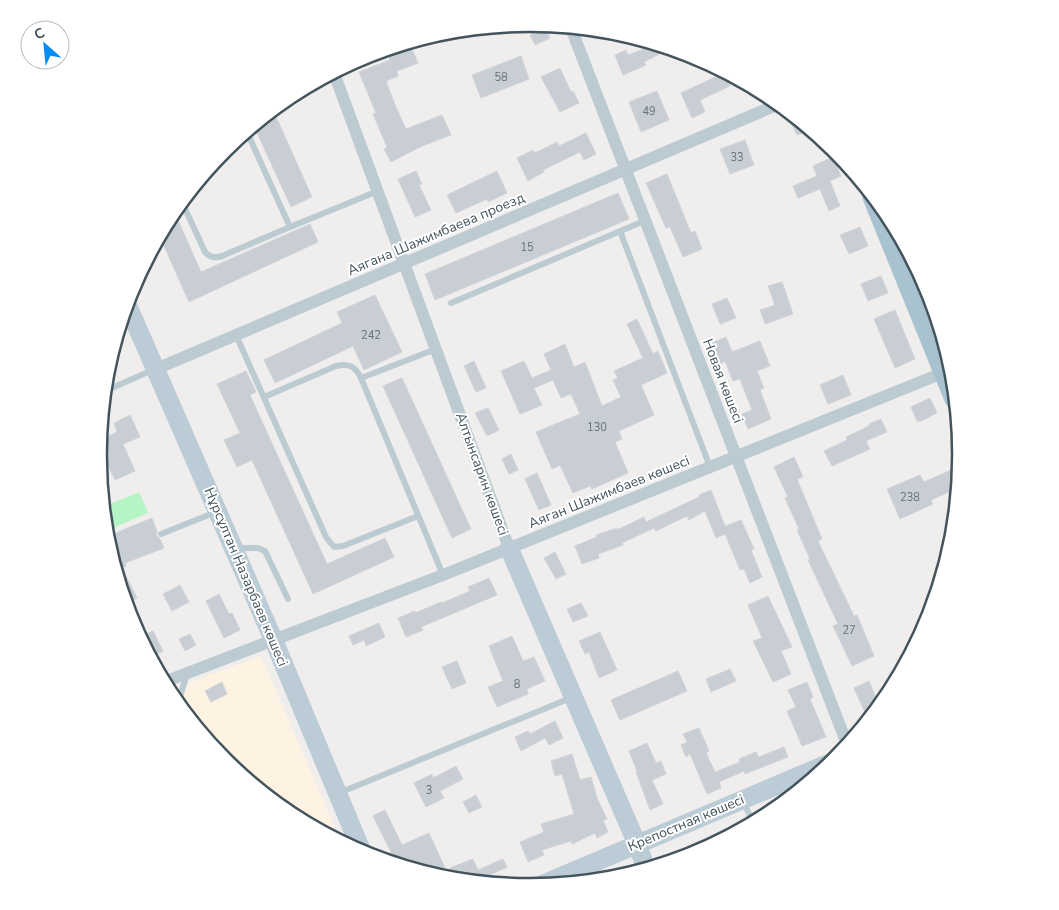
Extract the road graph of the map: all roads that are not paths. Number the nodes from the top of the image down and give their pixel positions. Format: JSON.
{"nodes":[{"id":1,"x":574,"y":35,"type":"edge"},
{"id":2,"x":336,"y":79,"type":"edge"},
{"id":3,"x":770,"y":108,"type":"edge"},
{"id":4,"x":249,"y":139,"type":"edge"},
{"id":5,"x":624,"y":170,"type":"junction"},
{"id":6,"x":378,"y":191,"type":"junction"},
{"id":7,"x":186,"y":210,"type":"edge"},
{"id":8,"x":644,"y":221,"type":"junction"},
{"id":9,"x":290,"y":227,"type":"junction"},
{"id":10,"x":620,"y":231,"type":"junction"},
{"id":11,"x":888,"y":233,"type":"edge"},
{"id":12,"x":405,"y":263,"type":"junction"},
{"id":13,"x":451,"y":303,"type":"dead end"},
{"id":14,"x":131,"y":313,"type":"edge"},
{"id":15,"x":236,"y":335,"type":"junction"},
{"id":16,"x":436,"y":349,"type":"junction"},
{"id":17,"x":939,"y":350,"type":"edge"},
{"id":18,"x":156,"y":369,"type":"junction"},
{"id":19,"x":944,"y":373,"type":"edge"},
{"id":20,"x":361,"y":378,"type":"junction"},
{"id":21,"x":113,"y":387,"type":"edge"},
{"id":22,"x":264,"y":397,"type":"junction"},
{"id":23,"x":736,"y":457,"type":"junction"},
{"id":24,"x":710,"y":468,"type":"junction"},
{"id":25,"x":217,"y":512,"type":"junction"},
{"id":26,"x":418,"y":516,"type":"junction"},
{"id":27,"x":161,"y":534,"type":"dead end"},
{"id":28,"x":233,"y":548,"type":"junction"},
{"id":29,"x":509,"y":548,"type":"junction"},
{"id":30,"x":442,"y":575,"type":"junction"},
{"id":31,"x":288,"y":599,"type":"dead end"},
{"id":32,"x":274,"y":641,"type":"junction"},
{"id":33,"x":187,"y":674,"type":"junction"},
{"id":34,"x":172,"y":679,"type":"edge"},
{"id":35,"x":181,"y":694,"type":"edge"},
{"id":36,"x":574,"y":697,"type":"junction"},
{"id":37,"x":844,"y":737,"type":"edge"},
{"id":38,"x":809,"y":772,"type":"edge"},
{"id":39,"x":338,"y":794,"type":"junction"},
{"id":40,"x":743,"y":800,"type":"junction"},
{"id":41,"x":750,"y":815,"type":"edge"},
{"id":42,"x":357,"y":840,"type":"edge"},
{"id":43,"x":637,"y":844,"type":"junction"},
{"id":44,"x":644,"y":862,"type":"edge"},
{"id":45,"x":561,"y":877,"type":"edge"}],
"edges":[{"from":1,"to":5,"type":"street","name":"Новая көшесі"},
{"from":2,"to":6,"type":"street","name":"Алтынсарин көшесі"},
{"from":3,"to":5,"type":"street","name":"Аягана Шажимбаева проезд"},
{"from":4,"to":9,"type":"lane"},
{"from":5,"to":8,"type":"street","name":"Новая көшесі"},
{"from":5,"to":12,"type":"street","name":"Аягана Шажимбаева проезд"},
{"from":6,"to":9,"type":"lane"},
{"from":6,"to":12,"type":"street","name":"Алтынсарин көшесі"},
{"from":7,"to":9,"type":"lane"},
{"from":8,"to":10,"type":"lane"},
{"from":8,"to":23,"type":"street","name":"Новая көшесі"},
{"from":10,"to":13,"type":"lane"},
{"from":10,"to":24,"type":"lane"},
{"from":11,"to":17,"type":"main road"},
{"from":12,"to":15,"type":"street","name":"Аягана Шажимбаева проезд"},
{"from":12,"to":16,"type":"street","name":"Алтынсарин көшесі"},
{"from":14,"to":18,"type":"street","name":"Нұрсұлтан Назарбаев көшесі"},
{"from":15,"to":18,"type":"street","name":"Аягана Шажимбаева проезд"},
{"from":15,"to":22,"type":"lane"},
{"from":16,"to":20,"type":"lane"},
{"from":16,"to":29,"type":"street","name":"Алтынсарин көшесі"},
{"from":18,"to":21,"type":"lane","name":"Аягана Шажимбаева проезд"},
{"from":18,"to":25,"type":"street","name":"Нұрсұлтан Назарбаев көшесі"},
{"from":19,"to":23,"type":"street","name":"Аяган Шажимбаев көшесі"},
{"from":20,"to":22,"type":"lane"},
{"from":20,"to":26,"type":"lane"},
{"from":22,"to":26,"type":"lane"},
{"from":23,"to":24,"type":"street","name":"Аяган Шажимбаев көшесі"},
{"from":23,"to":37,"type":"street","name":"Новая көшесі"},
{"from":24,"to":29,"type":"street","name":"Аяган Шажимбаев көшесі"},
{"from":25,"to":27,"type":"lane"},
{"from":25,"to":28,"type":"street","name":"Нұрсұлтан Назарбаев көшесі"},
{"from":26,"to":30,"type":"lane"},
{"from":28,"to":31,"type":"lane"},
{"from":28,"to":32,"type":"street","name":"Нұрсұлтан Назарбаев көшесі"},
{"from":29,"to":30,"type":"street","name":"Аяган Шажимбаев көшесі"},
{"from":29,"to":36,"type":"street","name":"Алтынсарин көшесі"},
{"from":30,"to":32,"type":"street","name":"Аяган Шажимбаев көшесі"},
{"from":32,"to":33,"type":"street","name":"Аяган Шажимбаев көшесі"},
{"from":32,"to":39,"type":"street","name":"Нұрсұлтан Назарбаев көшесі"},
{"from":33,"to":34,"type":"street","name":"Аяган Шажимбаев көшесі"},
{"from":33,"to":35,"type":"lane"},
{"from":36,"to":39,"type":"lane"},
{"from":36,"to":43,"type":"street","name":"Алтынсарин көшесі"},
{"from":38,"to":40,"type":"street","name":"Крепостная көшесі"},
{"from":39,"to":42,"type":"street","name":"Нұрсұлтан Назарбаев көшесі"},
{"from":40,"to":41,"type":"lane"},
{"from":40,"to":43,"type":"street","name":"Крепостная көшесі"},
{"from":43,"to":44,"type":"street","name":"Алтынсарин көшесі"},
{"from":43,"to":45,"type":"street","name":"Крепостная көшесі"}]}
